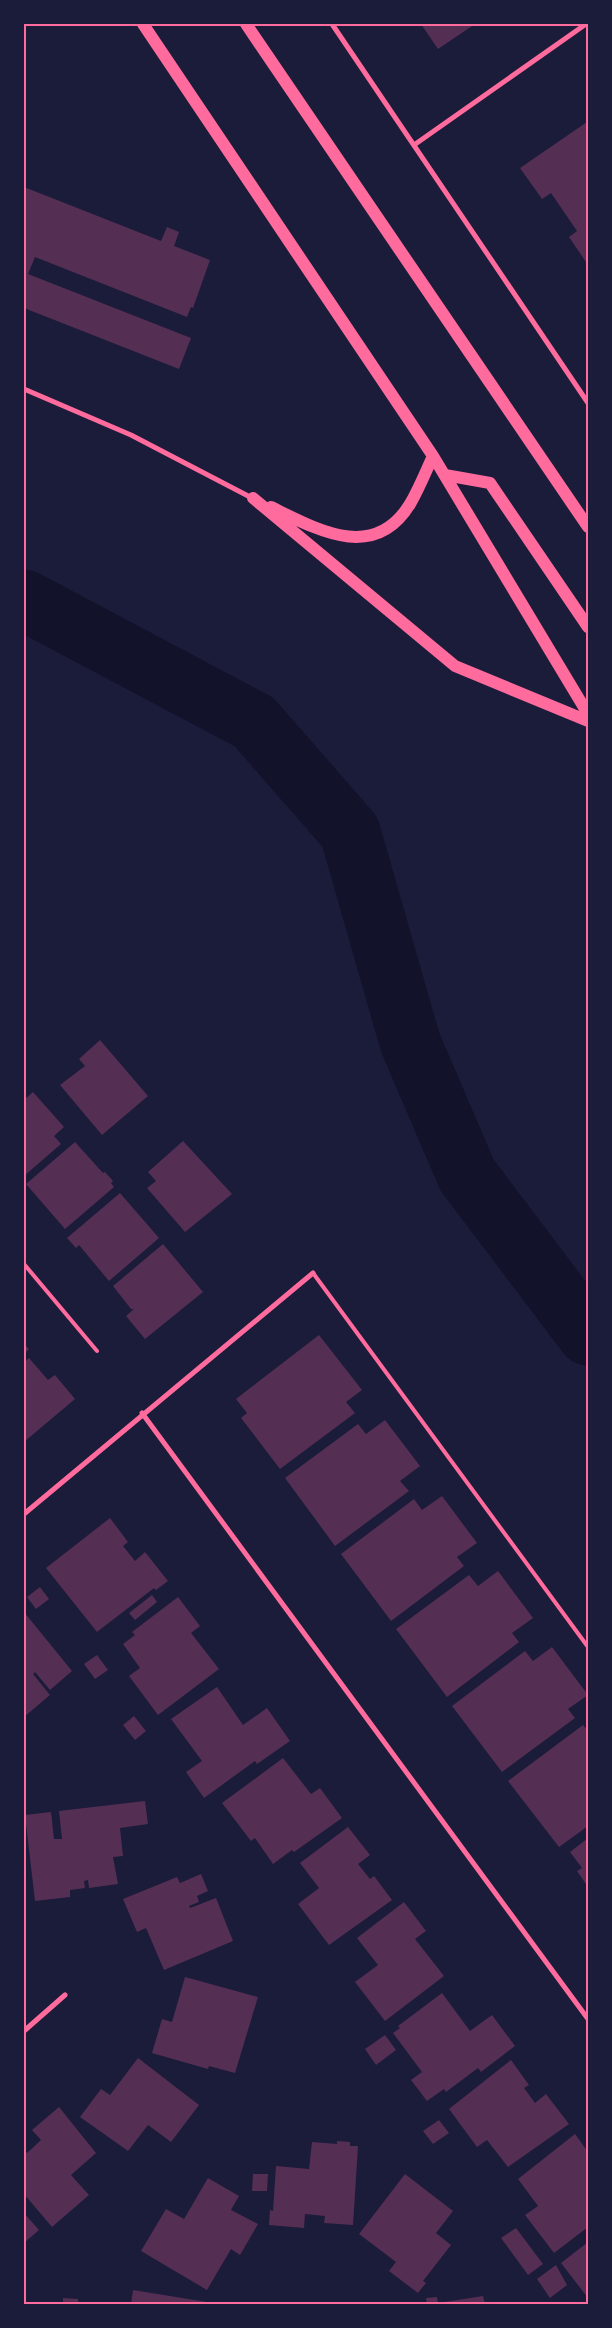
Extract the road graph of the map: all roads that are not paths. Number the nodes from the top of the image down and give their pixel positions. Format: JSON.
{"nodes":[{"id":1,"x":143,"y":24,"type":"edge"},
{"id":2,"x":246,"y":24,"type":"edge"},
{"id":3,"x":332,"y":24,"type":"edge"},
{"id":4,"x":586,"y":24,"type":"edge"},
{"id":5,"x":414,"y":145,"type":"junction"},
{"id":6,"x":24,"y":388,"type":"edge"},
{"id":7,"x":588,"y":404,"type":"edge"},
{"id":8,"x":433,"y":456,"type":"junction"},
{"id":9,"x":445,"y":475,"type":"junction"},
{"id":10,"x":252,"y":498,"type":"junction"},
{"id":11,"x":588,"y":527,"type":"edge"},
{"id":12,"x":588,"y":627,"type":"edge"},
{"id":13,"x":588,"y":714,"type":"edge"},
{"id":14,"x":588,"y":721,"type":"edge"},
{"id":15,"x":24,"y":1264,"type":"edge"},
{"id":16,"x":313,"y":1273,"type":"joint"},
{"id":17,"x":98,"y":1350,"type":"dead end"},
{"id":18,"x":142,"y":1413,"type":"junction"},
{"id":19,"x":24,"y":1514,"type":"edge"},
{"id":20,"x":588,"y":1646,"type":"edge"},
{"id":21,"x":65,"y":1995,"type":"dead end"},
{"id":22,"x":588,"y":2019,"type":"edge"},
{"id":23,"x":24,"y":2030,"type":"edge"}],
"edges":[{"from":1,"to":8,"type":"main road"},
{"from":2,"to":11,"type":"main road"},
{"from":3,"to":5,"type":"street"},
{"from":4,"to":5,"type":"street"},
{"from":5,"to":7,"type":"street"},
{"from":6,"to":10,"type":"street"},
{"from":8,"to":9,"type":"main road"},
{"from":8,"to":10,"type":"main road"},
{"from":9,"to":12,"type":"main road"},
{"from":9,"to":13,"type":"main road"},
{"from":10,"to":14,"type":"main road"},
{"from":15,"to":17,"type":"lane"},
{"from":16,"to":18,"type":"street"},
{"from":16,"to":20,"type":"lane"},
{"from":18,"to":19,"type":"street"},
{"from":18,"to":22,"type":"street"},
{"from":21,"to":23,"type":"street"}]}
